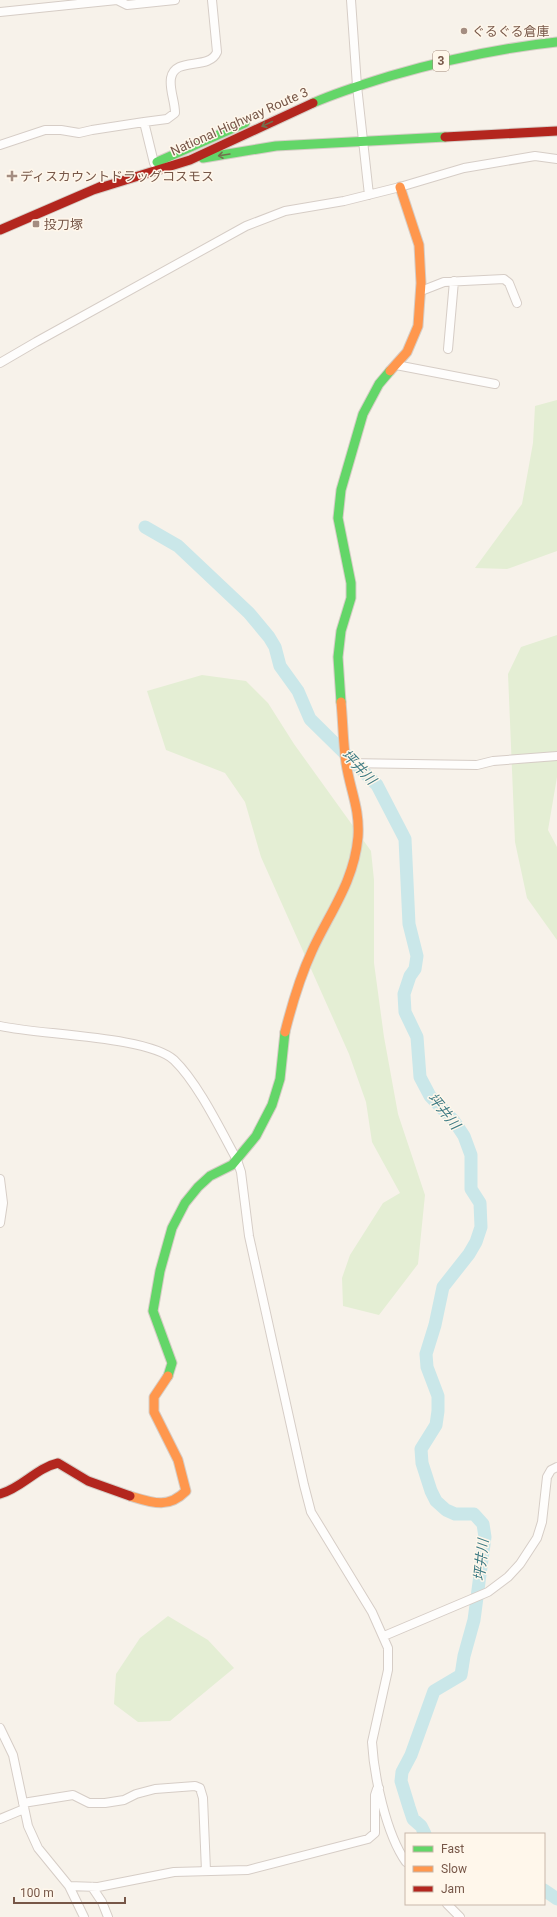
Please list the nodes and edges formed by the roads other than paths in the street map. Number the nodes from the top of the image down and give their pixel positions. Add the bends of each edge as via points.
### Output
1 (117, 0) edge
2 (174, 0) edge
3 (212, 0) edge
4 (351, 0) edge
5 (0, 12) edge
6 (557, 42) edge
7 (357, 86) junction
8 (328, 96) junction
9 (144, 122) junction
10 (557, 131) edge
11 (364, 141) junction
12 (227, 143) junction
13 (200, 144) junction
14 (0, 145) edge
15 (276, 146) junction
16 (557, 159) edge
17 (190, 160) junction
18 (154, 163) junction
19 (400, 187) junction
20 (93, 190) junction
21 (369, 195) junction
22 (0, 230) edge
23 (454, 281) junction
24 (421, 291) junction
25 (517, 303) dead end
26 (448, 349) dead end
27 (0, 363) edge
28 (396, 365) junction
29 (495, 384) dead end
30 (557, 756) edge
31 (346, 763) junction
32 (0, 1026) edge
33 (237, 1160) junction
34 (0, 1179) edge
35 (0, 1223) edge
36 (557, 1467) edge
37 (0, 1494) edge
38 (384, 1636) junction
39 (0, 1728) edge
40 (379, 1788) junction
41 (24, 1806) junction
42 (0, 1819) edge
43 (405, 1861) edge
44 (206, 1871) junction
45 (69, 1886) junction
46 (92, 1887) junction
47 (448, 1905) edge
48 (84, 1917) edge
49 (108, 1917) edge
50 (460, 1917) edge

1 - 2 street via 127,5
1 - 5 street
3 - 9 street via 217,52 215,56 206,62 178,67 172,72 170,80 175,113 167,119
4 - 7 street
6 - 7 main road, National Highway Route 3 / 3 via 526,45 441,61
7 - 8 main road, National Highway Route 3 / 3
7 - 11 street
8 -> 12 main road, National Highway Route 3 / 3
8 - 13 main road, National Highway Route 3 / 3 via 309,99 258,118
9 - 14 street via 79,133 57,129 45,130
9 - 18 street
10 - 11 main road
11 - 15 main road
11 - 21 street
12 - 13 main road
12 - 15 main road
12 - 17 main road, National Highway Route 3 / 3
13 - 18 main road, National Highway Route 3 / 3
15 -> 17 main road
16 - 19 street via 535,156 464,168
17 - 20 main road, National Highway Route 3 / 3
18 - 20 main road, National Highway Route 3 / 3
19 - 21 street
19 - 24 main road via 419,245
20 - 22 main road, National Highway Route 3 / 3
21 - 27 street via 286,211 246,226
23 - 24 street
23 - 25 street via 504,279 509,283
23 - 26 street
24 - 28 main road via 418,326 407,352
28 - 29 street
28 - 31 main road via 379,384 363,414 340,490 338,518 352,598 341,631 338,657
30 - 31 street via 493,761 477,765
31 - 33 main road via 358,809 358,837 348,880 312,951 294,996 285,1032 280,1080 272,1105 251,1144
32 - 33 street via 125,1043 164,1053 183,1071
33 - 37 main road via 202,1182 180,1211 172,1228 154,1304 155,1318 172,1368 154,1396 152,1405 182,1466 186,1491 168,1503 156,1502 107,1489 81,1478 58,1463 49,1466 14,1491
33 - 38 street via 249,1236 311,1512 367,1602
34 - 35 street via 3,1203
36 - 38 street via 551,1470 547,1477 538,1538 508,1577 488,1592
38 - 40 street via 388,1648 388,1670 372,1742
39 - 41 street via 13,1755
40 - 43 street via 391,1834
40 - 44 street via 375,1795 375,1833 368,1839 257,1868
41 - 42 street
41 - 44 street via 70,1795 89,1803 105,1803 124,1800 155,1789 181,1786 200,1788 203,1798
41 - 45 street via 28,1826 38,1848
44 - 46 street via 165,1873
45 - 46 street
45 - 48 street
46 - 49 street
47 - 50 street

